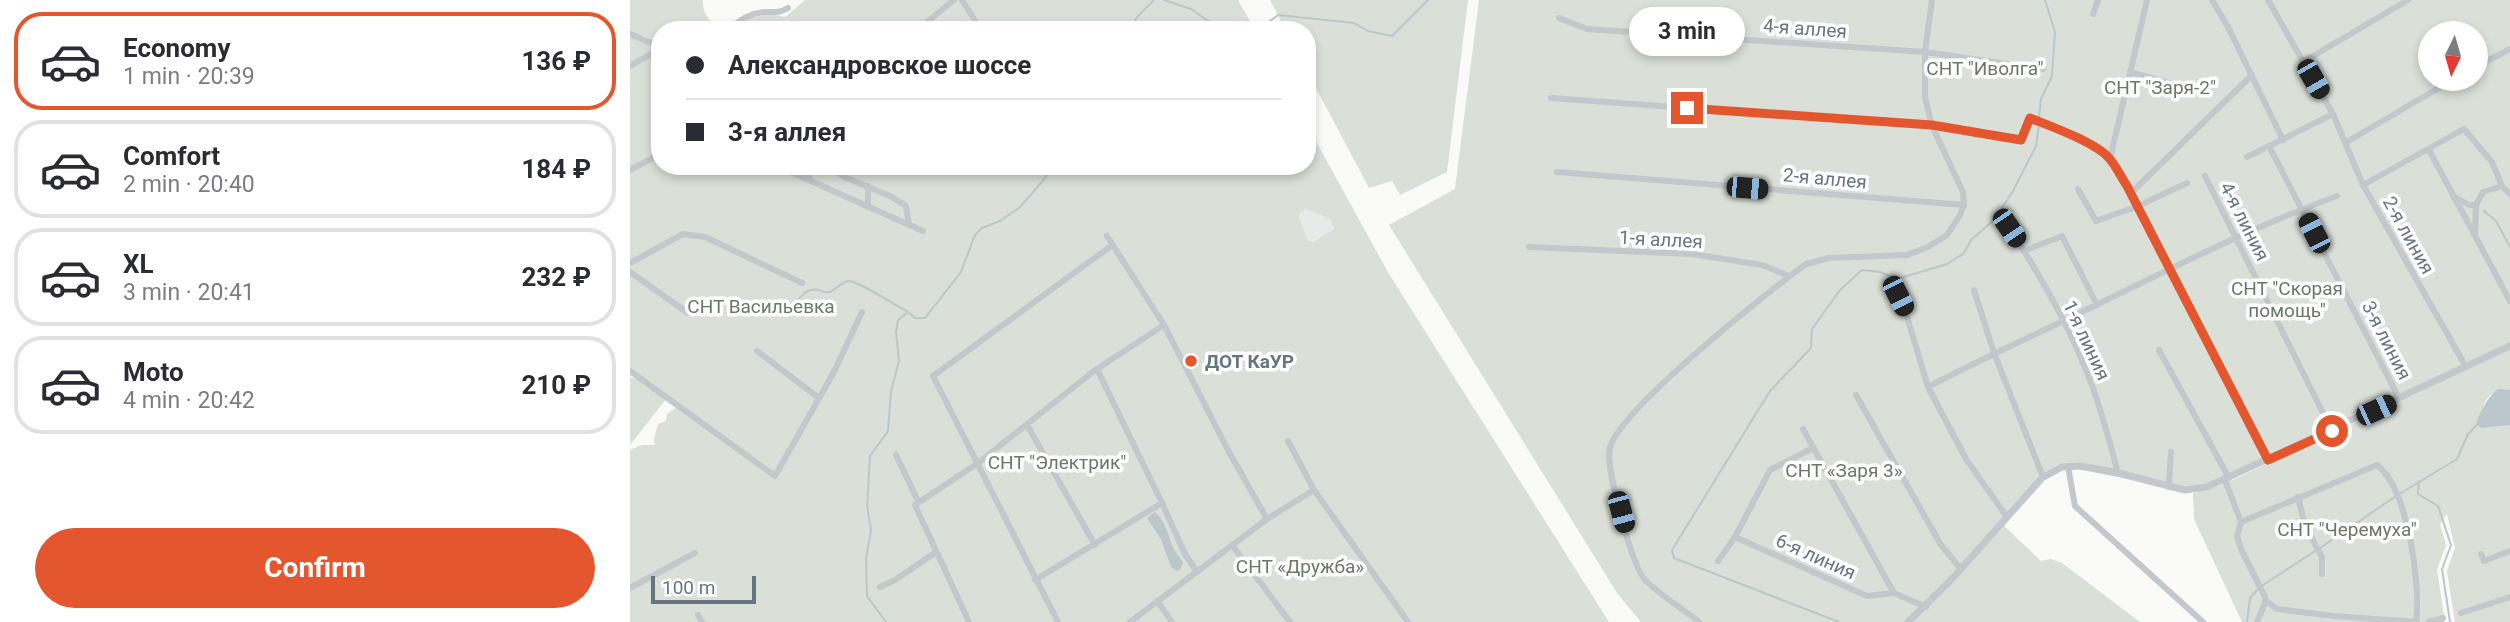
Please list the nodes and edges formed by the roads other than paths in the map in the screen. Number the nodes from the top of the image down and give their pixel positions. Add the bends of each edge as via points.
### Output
1 (954, 0) edge
2 (962, 0) edge
3 (1932, 0) edge
4 (2098, 0) edge
5 (2147, 0) edge
6 (2212, 0) edge
7 (2268, 0) edge
8 (2408, 0) edge
9 (788, 8) dead end
10 (2092, 14) dead end
11 (1559, 18) dead end
12 (740, 21) edge
13 (927, 21) edge
14 (975, 21) edge
15 (630, 34) edge
16 (651, 44) edge
17 (2510, 49) edge
18 (1925, 52) junction
19 (651, 53) edge
20 (2488, 61) edge
21 (2303, 62) junction
22 (630, 66) edge
23 (2042, 69) dead end
24 (2130, 72) junction
25 (2252, 75) junction
26 (2183, 87) dead end
27 (2434, 91) edge
28 (1551, 98) dead end
29 (2333, 114) junction
30 (1932, 125) junction
31 (2283, 140) junction
32 (2345, 143) junction
33 (2269, 146) junction
34 (2429, 150) junction
35 (2247, 156) dead end
36 (651, 159) edge
37 (2110, 159) junction
38 (630, 170) edge
39 (1557, 172) dead end
40 (798, 175) edge
41 (809, 175) edge
42 (841, 175) edge
43 (2205, 176) dead end
44 (809, 180) junction
45 (2187, 183) dead end
46 (2363, 185) junction
47 (868, 186) junction
48 (2502, 186) junction
49 (2078, 189) dead end
50 (2131, 193) junction
51 (2510, 194) edge
52 (2453, 195) junction
53 (2337, 196) dead end
54 (1964, 205) junction
55 (2476, 205) junction
56 (2138, 206) junction
57 (868, 207) junction
58 (2301, 209) junction
59 (909, 225) junction
60 (2009, 228) dead end
61 (923, 231) dead end
62 (1107, 236) dead end
63 (2475, 238) junction
64 (2236, 239) junction
65 (1111, 246) junction
66 (1529, 247) dead end
67 (2024, 251) junction
68 (630, 263) edge
69 (2170, 269) junction
70 (630, 272) edge
71 (1789, 276) junction
72 (802, 283) dead end
73 (1891, 283) dead end
74 (1974, 290) dead end
75 (2510, 301) edge
76 (2097, 305) junction
77 (862, 312) dead end
78 (688, 313) dead end
79 (2063, 321) junction
80 (1164, 325) junction
81 (2510, 346) edge
82 (2158, 350) dead end
83 (757, 351) dead end
84 (1994, 353) junction
85 (2466, 367) junction
86 (1097, 369) junction
87 (630, 371) edge
88 (1928, 387) junction
89 (1856, 395) dead end
90 (819, 398) junction
91 (2399, 398) junction
92 (1027, 425) junction
93 (1803, 429) dead end
94 (2332, 431) junction
95 (1288, 442) dead end
96 (1813, 447) junction
97 (2171, 452) dead end
98 (896, 455) dead end
99 (2268, 460) junction
100 (978, 463) junction
101 (2068, 466) junction
102 (2118, 473) junction
103 (2043, 477) junction
104 (2227, 479) junction
105 (2169, 487) junction
106 (1314, 490) junction
107 (2298, 497) junction
108 (918, 501) junction
109 (1162, 503) junction
110 (2007, 517) junction
111 (1267, 519) junction
112 (2241, 522) junction
113 (1735, 537) junction
114 (1095, 545) junction
115 (1232, 545) junction
116 (936, 552) junction
117 (695, 553) dead end
118 (2509, 553) edge
119 (2481, 554) dead end
120 (1718, 561) dead end
121 (1961, 569) junction
122 (1197, 572) junction
123 (2322, 573) dead end
124 (1035, 580) junction
125 (880, 587) dead end
126 (630, 588) edge
127 (1894, 593) junction
128 (2510, 597) edge
129 (2265, 600) junction
130 (1158, 602) junction
131 (1926, 607) junction
132 (2461, 612) dead end
133 (2443, 618) dead end
134 (969, 622) edge
135 (1058, 622) edge
136 (1130, 622) edge
137 (1172, 622) edge
138 (1290, 622) edge
139 (1408, 622) edge
140 (1699, 622) edge
141 (1908, 622) edge
142 (2203, 622) edge
143 (2258, 622) edge
144 (2417, 622) edge
145 (2429, 622) edge

1 - 13 street
2 - 14 street
3 - 18 street
4 - 10 street
5 - 24 street
6 - 25 street
7 - 21 street, 2-я линия
8 - 21 street
9 - 12 street via 781,13 756,13
11 - 18 street, 4-я аллея via 1587,29
15 - 16 street
17 - 20 street
18 - 23 street
18 - 30 street via 1924,97
19 - 22 street
21 - 29 street, 2-я линия
24 - 26 street
24 - 37 street
25 - 31 street
25 - 50 street
27 - 32 street
28 - 30 street
29 - 31 street
29 - 32 street, 2-я линия
30 - 37 street via 2021,140 2030,118
30 - 54 street via 1958,177
31 - 33 street
32 - 46 street, 2-я линия
33 - 35 street
33 - 58 street, 3-я линия
34 - 46 street
34 - 48 street via 2464,130 2491,162
34 - 52 street
36 - 38 street
37 - 50 street
39 - 54 street, 2-я аллея
40 - 44 street
41 - 44 street
42 - 47 street
43 - 64 street, 4-я линия
44 - 57 street
45 - 56 street
46 - 85 street, 2-я линия
47 - 57 street
47 - 59 street via 906,206
48 - 51 street
48 - 55 street via 2483,192
49 - 56 street via 2096,221
50 - 56 street
52 - 55 street
52 - 63 street
53 - 58 street
54 - 71 street via 1947,235 1928,247 1908,255 1829,258 1806,264
55 - 63 street
56 - 69 street
57 - 59 street
58 - 64 street
58 - 91 street, 3-я линия
59 - 61 street
60 - 67 street, 1-я линия
62 - 65 street
63 - 75 street
64 - 69 street
64 - 94 street, 4-я линия
65 - 80 street
65 - 100 street via 933,376
66 - 71 street, 1-я аллея via 1692,254 1762,265
67 - 76 street via 2062,236
67 - 79 street, 1-я линия
68 - 72 street via 683,234 705,237
69 - 76 street
69 - 99 street
70 - 78 street
71 - 140 street via 1684,363 1609,447 1634,563 1643,579
73 - 88 street via 1905,310
74 - 84 street
76 - 79 street
77 - 90 street
79 - 84 street
79 - 102 street, 1-я линия via 2091,384
80 - 86 street
80 - 111 street
81 - 85 street
82 - 104 street
83 - 90 street
84 - 88 street
84 - 103 street
85 - 91 street
86 - 92 street
86 - 109 street
87 - 90 street via 775,476
88 - 110 street via 1966,459
89 - 121 street via 1941,545
91 - 94 street
92 - 100 street
92 - 114 street
93 - 96 street
94 - 99 street
95 - 106 street
96 - 113 street via 1770,470
96 - 127 street
97 - 105 street
98 - 108 street
99 - 104 street
100 - 108 street
100 - 124 street
101 - 102 street
101 - 103 street
101 - 142 street via 2075,506
102 - 105 street
103 - 110 street
104 - 105 street via 2207,487
104 - 112 street
106 - 111 street
106 - 139 street
107 - 112 street
107 - 123 street via 2305,526 2322,557
107 - 144 street via 2370,467 2377,465 2385,471 2407,524
108 - 116 street via 915,505
109 - 114 street
109 - 122 street
110 - 121 street
111 - 115 street
112 - 129 street via 2237,536
113 - 120 street
113 - 127 street, 6-я линия via 1867,596
114 - 124 street
115 - 122 street
115 - 138 street
116 - 125 street
116 - 134 street
117 - 126 street
118 - 119 street via 2484,561
121 - 131 street
122 - 130 street
124 - 135 street
127 - 131 street, 6-я линия
128 - 132 street
129 - 143 street
129 - 144 street via 2277,609
130 - 136 street
130 - 137 street
131 - 141 street
133 - 145 street

